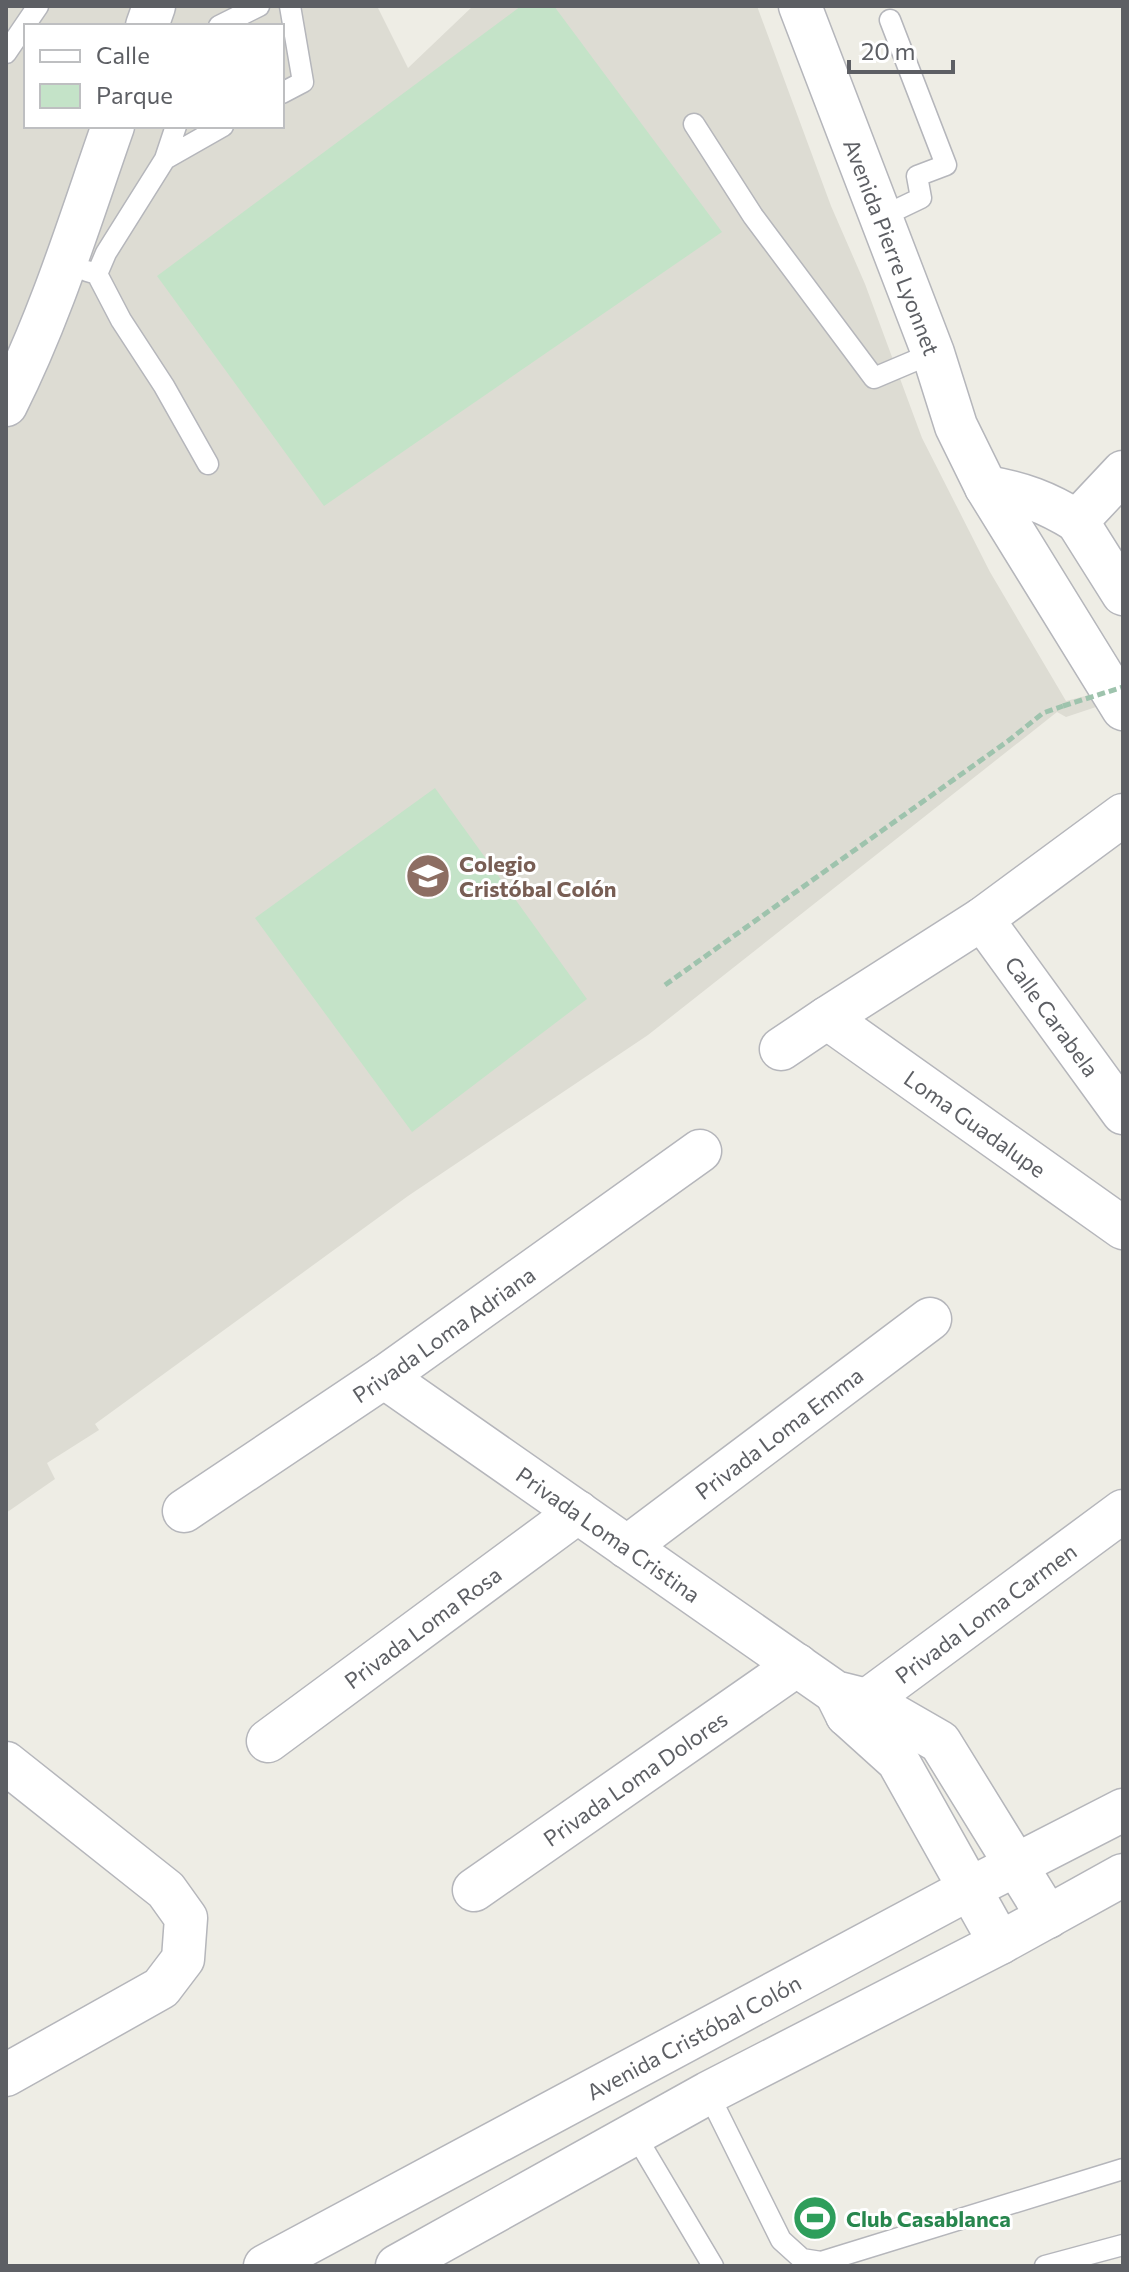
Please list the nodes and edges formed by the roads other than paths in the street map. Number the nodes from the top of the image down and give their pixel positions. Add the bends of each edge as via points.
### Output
1 (38, 6) edge
2 (259, 6) edge
3 (290, 6) edge
4 (800, 6) edge
5 (890, 20) dead end
6 (27, 24) edge
7 (223, 24) edge
8 (24, 29) edge
9 (6, 53) edge
10 (284, 92) edge
11 (694, 124) dead end
12 (113, 128) edge
13 (175, 128) edge
14 (219, 128) edge
15 (165, 159) junction
16 (879, 214) junction
17 (81, 269) junction
18 (933, 353) junction
19 (6, 405) edge
20 (208, 464) dead end
21 (1123, 472) edge
22 (986, 487) junction
23 (1077, 521) junction
24 (1120, 584) edge
25 (1123, 709) edge
26 (1123, 815) edge
27 (982, 919) junction
28 (827, 1018) junction
29 (781, 1049) dead end
30 (1123, 1113) edge
31 (700, 1151) dead end
32 (1123, 1228) edge
33 (930, 1319) dead end
34 (384, 1377) junction
35 (184, 1511) dead end
36 (1123, 1511) edge
37 (578, 1512) junction
38 (627, 1547) junction
39 (797, 1665) junction
40 (850, 1702) junction
41 (268, 1741) dead end
42 (6, 1763) edge
43 (1123, 1810) edge
44 (1017, 1865) junction
45 (1123, 1875) edge
46 (969, 1889) junction
47 (474, 1890) dead end
48 (1048, 1917) junction
49 (1000, 1943) junction
50 (6, 2075) edge
51 (708, 2093) junction
52 (634, 2133) junction
53 (1123, 2169) edge
54 (1123, 2245) edge
55 (265, 2266) edge
56 (397, 2266) edge
57 (713, 2266) edge
58 (1045, 2266) edge

1 - 6 lane
2 - 7 lane
3 - 10 lane via 303,82
4 - 16 street, Avenida Pierre Lyonnet
5 - 16 lane via 946,165 917,176 921,198
8 - 9 lane
11 - 18 lane via 753,216 874,378
12 - 17 street
13 - 15 lane
14 - 15 lane
15 - 17 lane via 106,253
16 - 18 street, Avenida Pierre Lyonnet
17 - 19 street
17 - 20 lane via 164,386
18 - 22 street, Avenida Pierre Lyonnet via 956,426
21 - 23 street
22 - 23 street via 1048,504
22 - 25 street
23 - 24 street
26 - 27 street
27 - 28 street
27 - 30 street, Calle Carabela
28 - 29 street
28 - 32 street, Loma Guadalupe
31 - 34 street, Privada Loma Adriana
33 - 38 street, Privada Loma Emma
34 - 35 street, Privada Loma Adriana
34 - 37 street, Privada Loma Cristina
36 - 40 street, Privada Loma Carmen
37 - 38 street, Privada Loma Cristina
37 - 41 street, Privada Loma Rosa
38 - 39 street, Privada Loma Cristina
39 - 40 street, Privada Loma Cristina
39 - 47 street, Privada Loma Dolores
40 - 44 street, Privada Loma Cristina via 940,1742
40 - 46 street, Privada Loma Cristina via 898,1761
42 - 50 street via 166,1890 186,1918 183,1959 161,1988
43 - 44 street, Avenida Cristóbal Colón
44 - 46 street, Avenida Cristóbal Colón
44 - 48 street, Privada Loma Cristina
45 - 48 street
46 - 49 street, Privada Loma Cristina
46 - 55 street, Avenida Cristóbal Colón
48 - 49 street
49 - 51 street
51 - 52 street
51 - 53 lane via 781,2240 802,2259 821,2262
52 - 56 street
52 - 57 lane
54 - 58 lane

